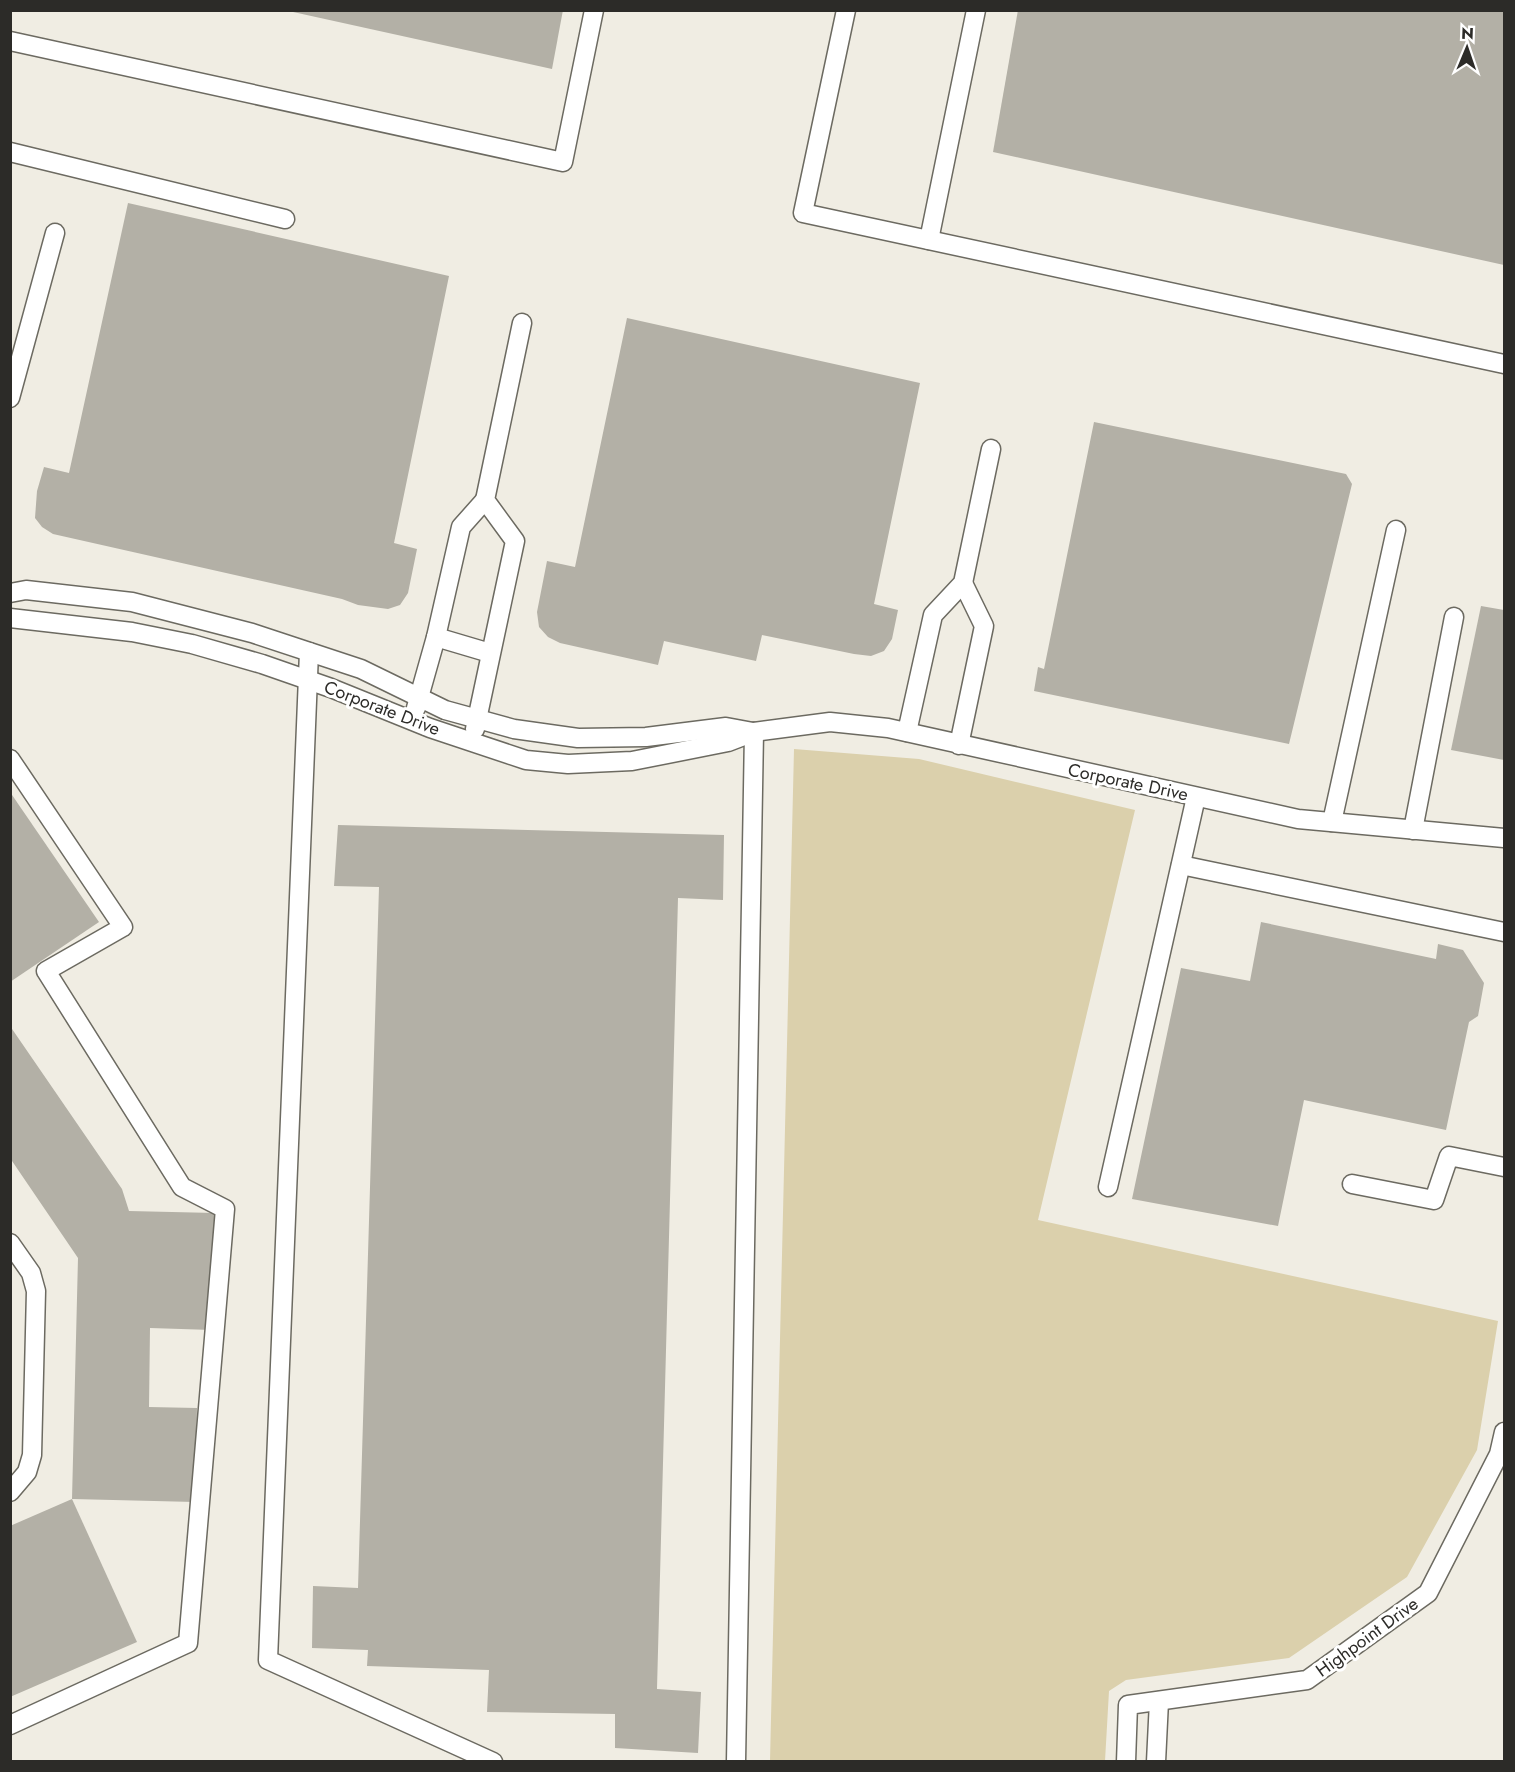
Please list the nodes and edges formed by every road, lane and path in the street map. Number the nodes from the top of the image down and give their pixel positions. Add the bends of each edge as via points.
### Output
1 (594, 10) edge
2 (846, 10) edge
3 (976, 10) edge
4 (10, 41) edge
5 (10, 152) edge
6 (285, 219) dead end
7 (56, 232) dead end
8 (928, 240) junction
9 (522, 323) dead end
10 (17, 349) edge
11 (1504, 364) edge
12 (10, 398) edge
13 (991, 449) dead end
14 (485, 500) junction
15 (1396, 530) dead end
16 (963, 583) junction
17 (10, 593) edge
18 (1454, 617) dead end
19 (10, 618) edge
20 (436, 637) junction
21 (309, 652) junction
22 (490, 653) junction
23 (309, 680) junction
24 (420, 698) junction
25 (477, 719) junction
26 (412, 721) junction
27 (754, 732) junction
28 (907, 732) junction
29 (473, 743) junction
30 (959, 744) junction
31 (10, 759) edge
32 (1196, 797) junction
33 (1332, 822) junction
34 (1413, 830) junction
35 (1504, 838) edge
36 (1181, 865) junction
37 (1504, 932) edge
38 (1504, 1167) edge
39 (1353, 1184) dead end
40 (1108, 1187) dead end
41 (10, 1243) edge
42 (1504, 1432) edge
43 (10, 1492) edge
44 (1159, 1701) junction
45 (10, 1725) edge
46 (493, 1761) edge
47 (736, 1761) edge
48 (1126, 1761) edge
49 (1156, 1761) edge

1 - 4 street via 563,162
2 - 8 street via 803,213
3 - 8 street
5 - 6 street
7 - 10 street
8 - 11 street
9 - 14 street
10 - 12 street
13 - 16 street
14 - 20 street via 460,527
14 - 22 street via 515,541
15 - 33 street
16 - 28 street via 933,615
16 - 30 street via 984,626
17 - 21 street, Corporate Drive via 26,590 132,602
18 - 34 street
19 - 23 street, Corporate Drive via 142,634 202,647
20 - 22 street
20 - 24 street
21 - 23 street
21 - 24 street, Corporate Drive via 361,669
22 - 25 street
23 - 26 street, Corporate Drive
23 - 46 street via 268,1660
24 - 25 street, Corporate Drive
24 - 26 street
25 - 27 street, Corporate Drive via 578,738 645,737 726,727
25 - 29 street
26 - 29 street, Corporate Drive
27 - 28 street, Corporate Drive via 830,722
27 - 29 street, Corporate Drive via 728,742 632,761 568,764 526,760
27 - 47 street
28 - 30 street, Corporate Drive
30 - 32 street, Corporate Drive
31 - 45 street via 123,927 46,971 182,1186 225,1209 188,1643
32 - 33 street, Corporate Drive via 1298,819
32 - 36 street
33 - 34 street, Corporate Drive
34 - 35 street, Corporate Drive
36 - 37 street
36 - 40 street
38 - 39 street via 1449,1156 1434,1200
41 - 43 street via 31,1273 36,1291 32,1455 27,1472
42 - 44 street, Highpoint Drive via 1499,1454 1428,1593 1307,1680
44 - 48 street, Highpoint Drive via 1128,1705
44 - 49 street

